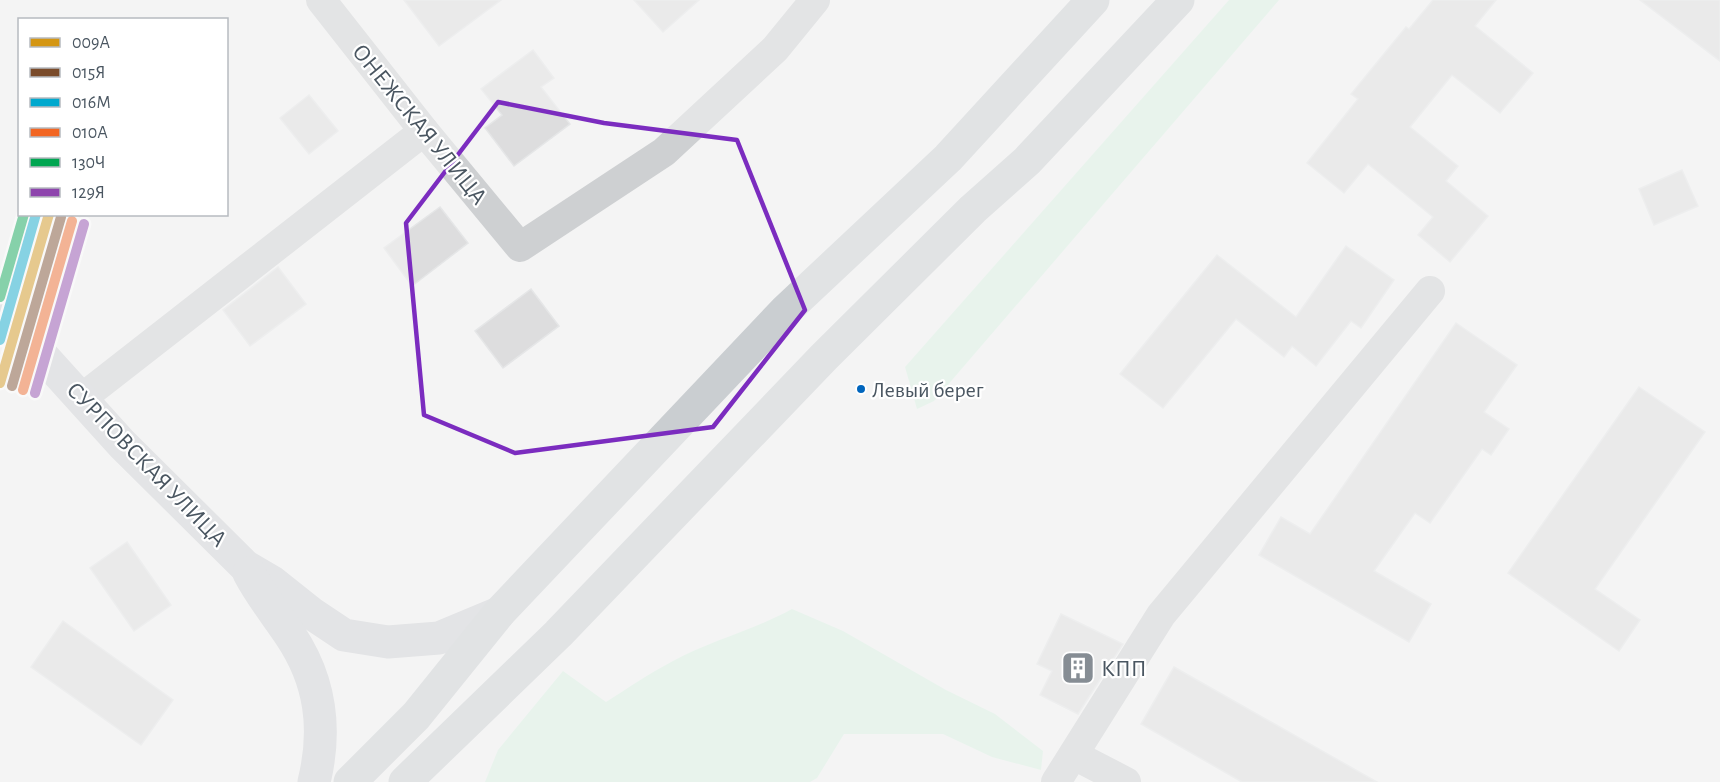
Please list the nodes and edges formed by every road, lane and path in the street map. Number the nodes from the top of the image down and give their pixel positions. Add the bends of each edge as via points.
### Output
1 (321, 0) edge
2 (815, 0) edge
3 (1093, 0) edge
4 (1178, 0) edge
5 (424, 131) junction
6 (1430, 291) dead end
7 (0, 309) edge
8 (82, 398) junction
9 (245, 566) junction
10 (499, 614) junction
11 (1074, 755) junction
12 (314, 782) edge
13 (350, 782) edge
14 (405, 782) edge
15 (1056, 782) edge
16 (1126, 782) edge

1 - 5 street, ОНЕЖСКАЯ УЛИЦА
2 - 5 street, ОНЕЖСКАЯ УЛИЦА via 775,49 664,152 520,248
3 - 10 main road via 948,158 786,311
4 - 14 main road via 1027,161 824,357 558,634
5 - 8 street
6 - 11 street via 1161,615
7 - 8 main road, СУРПОВСКАЯ УЛИЦА
8 - 9 main road, СУРПОВСКАЯ УЛИЦА via 122,444
9 - 10 main road via 344,634 388,642 439,638
9 - 12 main road via 264,601 291,636 314,683 322,722
10 - 13 main road via 416,716
11 - 15 street
11 - 16 street

